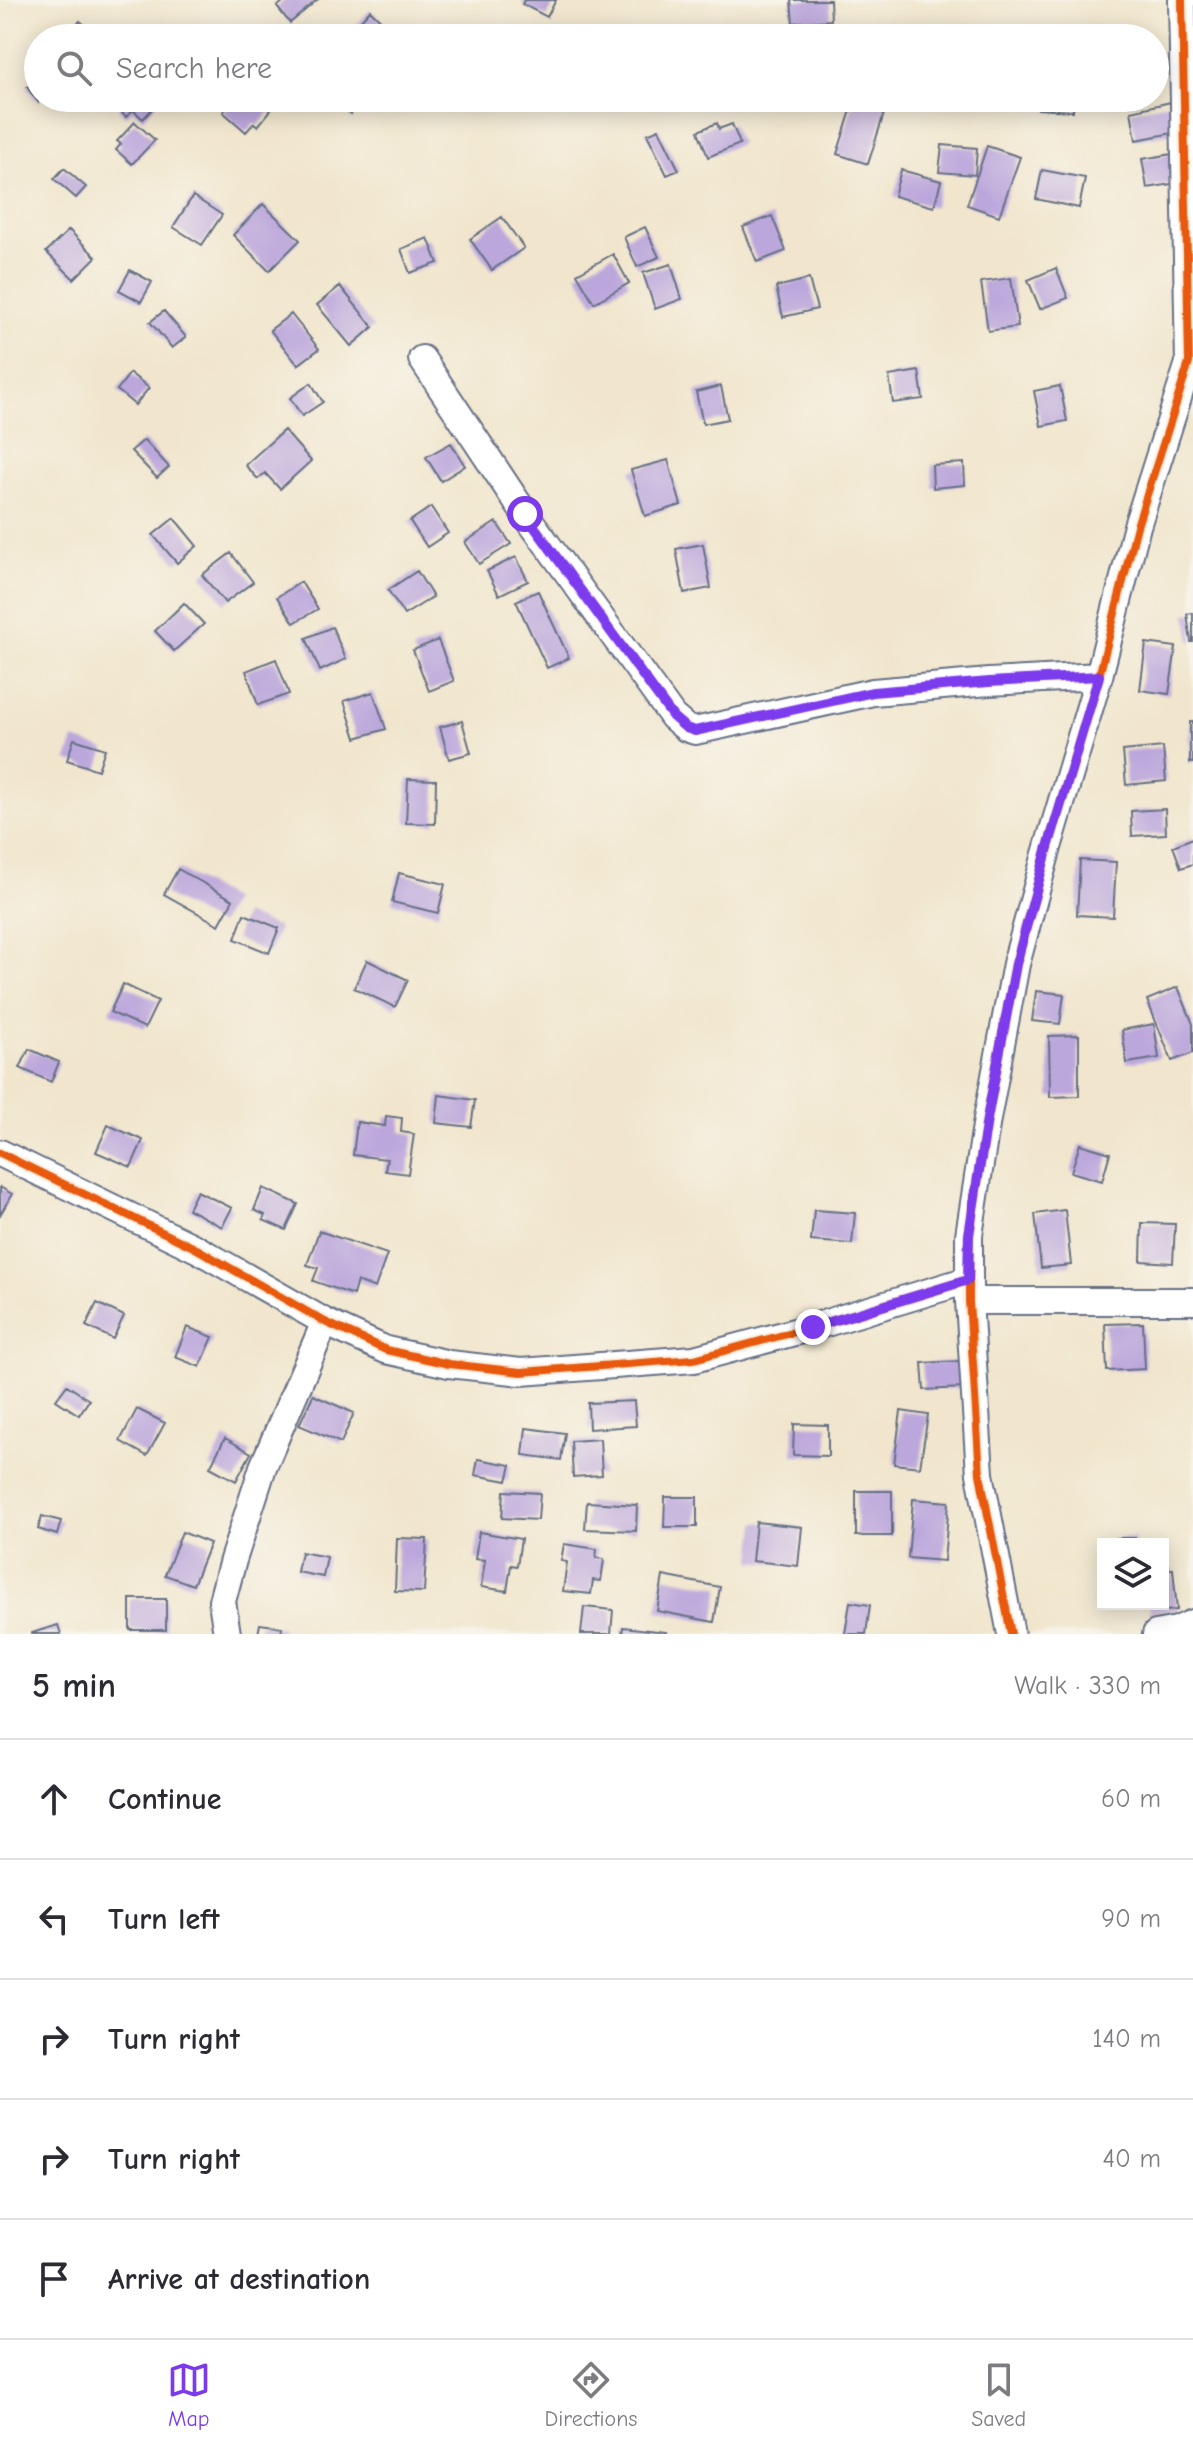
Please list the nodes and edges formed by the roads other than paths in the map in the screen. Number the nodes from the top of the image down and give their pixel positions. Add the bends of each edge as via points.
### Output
1 (1182, 0) edge
2 (422, 359) dead end
3 (1191, 372) edge
4 (1099, 676) junction
5 (0, 1153) edge
6 (968, 1290) junction
7 (1193, 1301) edge
8 (325, 1322) junction
9 (1193, 1623) edge
10 (227, 1634) edge
11 (1011, 1634) edge
12 (1156, 1634) edge

1 - 3 street
2 - 4 street via 525,514 686,728 695,731 873,692
3 - 4 street via 1137,526
4 - 6 street via 1016,964 969,1235
5 - 8 street via 197,1249
6 - 7 street
6 - 8 street via 694,1359 521,1372 386,1350
6 - 11 street via 980,1474
8 - 10 street via 263,1467 233,1560 222,1601
9 - 12 street

